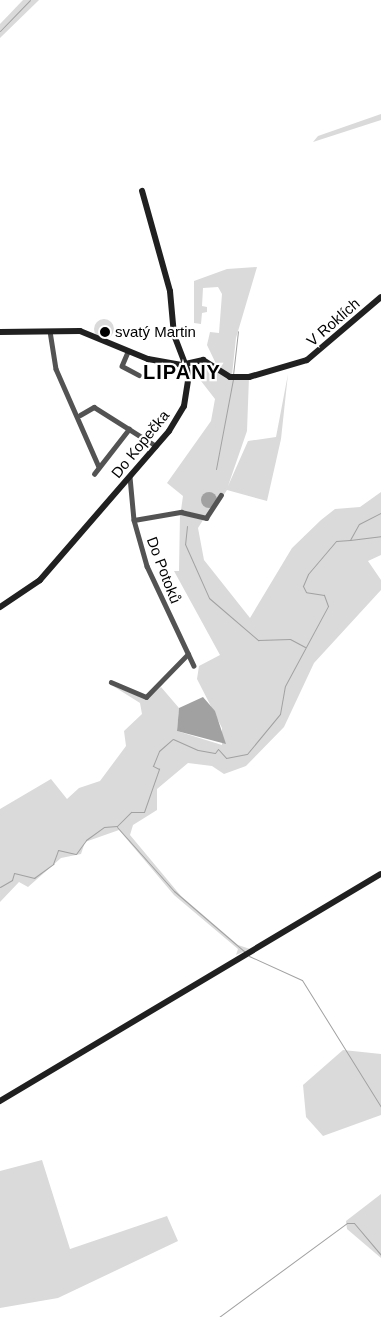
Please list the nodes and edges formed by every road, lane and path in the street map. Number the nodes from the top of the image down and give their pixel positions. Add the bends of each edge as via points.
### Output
1 (142, 191) dead end
2 (381, 297) edge
3 (50, 331) junction
4 (0, 332) edge
5 (128, 352) junction
6 (187, 364) junction
7 (139, 375) dead end
8 (80, 415) junction
9 (129, 429) junction
10 (156, 446) junction
11 (99, 467) junction
12 (94, 474) dead end
13 (130, 477) junction
14 (221, 495) dead end
15 (134, 520) junction
16 (0, 607) edge
17 (188, 654) junction
18 (194, 666) dead end
19 (111, 682) dead end
20 (381, 874) edge
21 (0, 1101) edge

1 - 6 street, Do Kopečka via 170,290 174,335
2 - 6 street, V Roklích via 307,360 272,373 233,377 209,362
3 - 4 street, V Roklích
3 - 5 street, V Roklích via 80,331
3 - 8 street via 56,369
5 - 6 street, V Roklích
5 - 7 street via 122,366
6 - 10 street, Do Kopečka via 189,384 184,406
8 - 9 street via 94,407
8 - 11 street
9 - 10 street
9 - 11 street
10 - 13 street, Do Kopečka
11 - 12 street
13 - 15 street, Do Potoků
13 - 16 street, Do Kopečka via 40,580
14 - 15 street via 206,518 181,512
15 - 17 street, Do Potoků via 146,566
17 - 18 street, Do Potoků
17 - 19 street via 146,697
20 - 21 street

